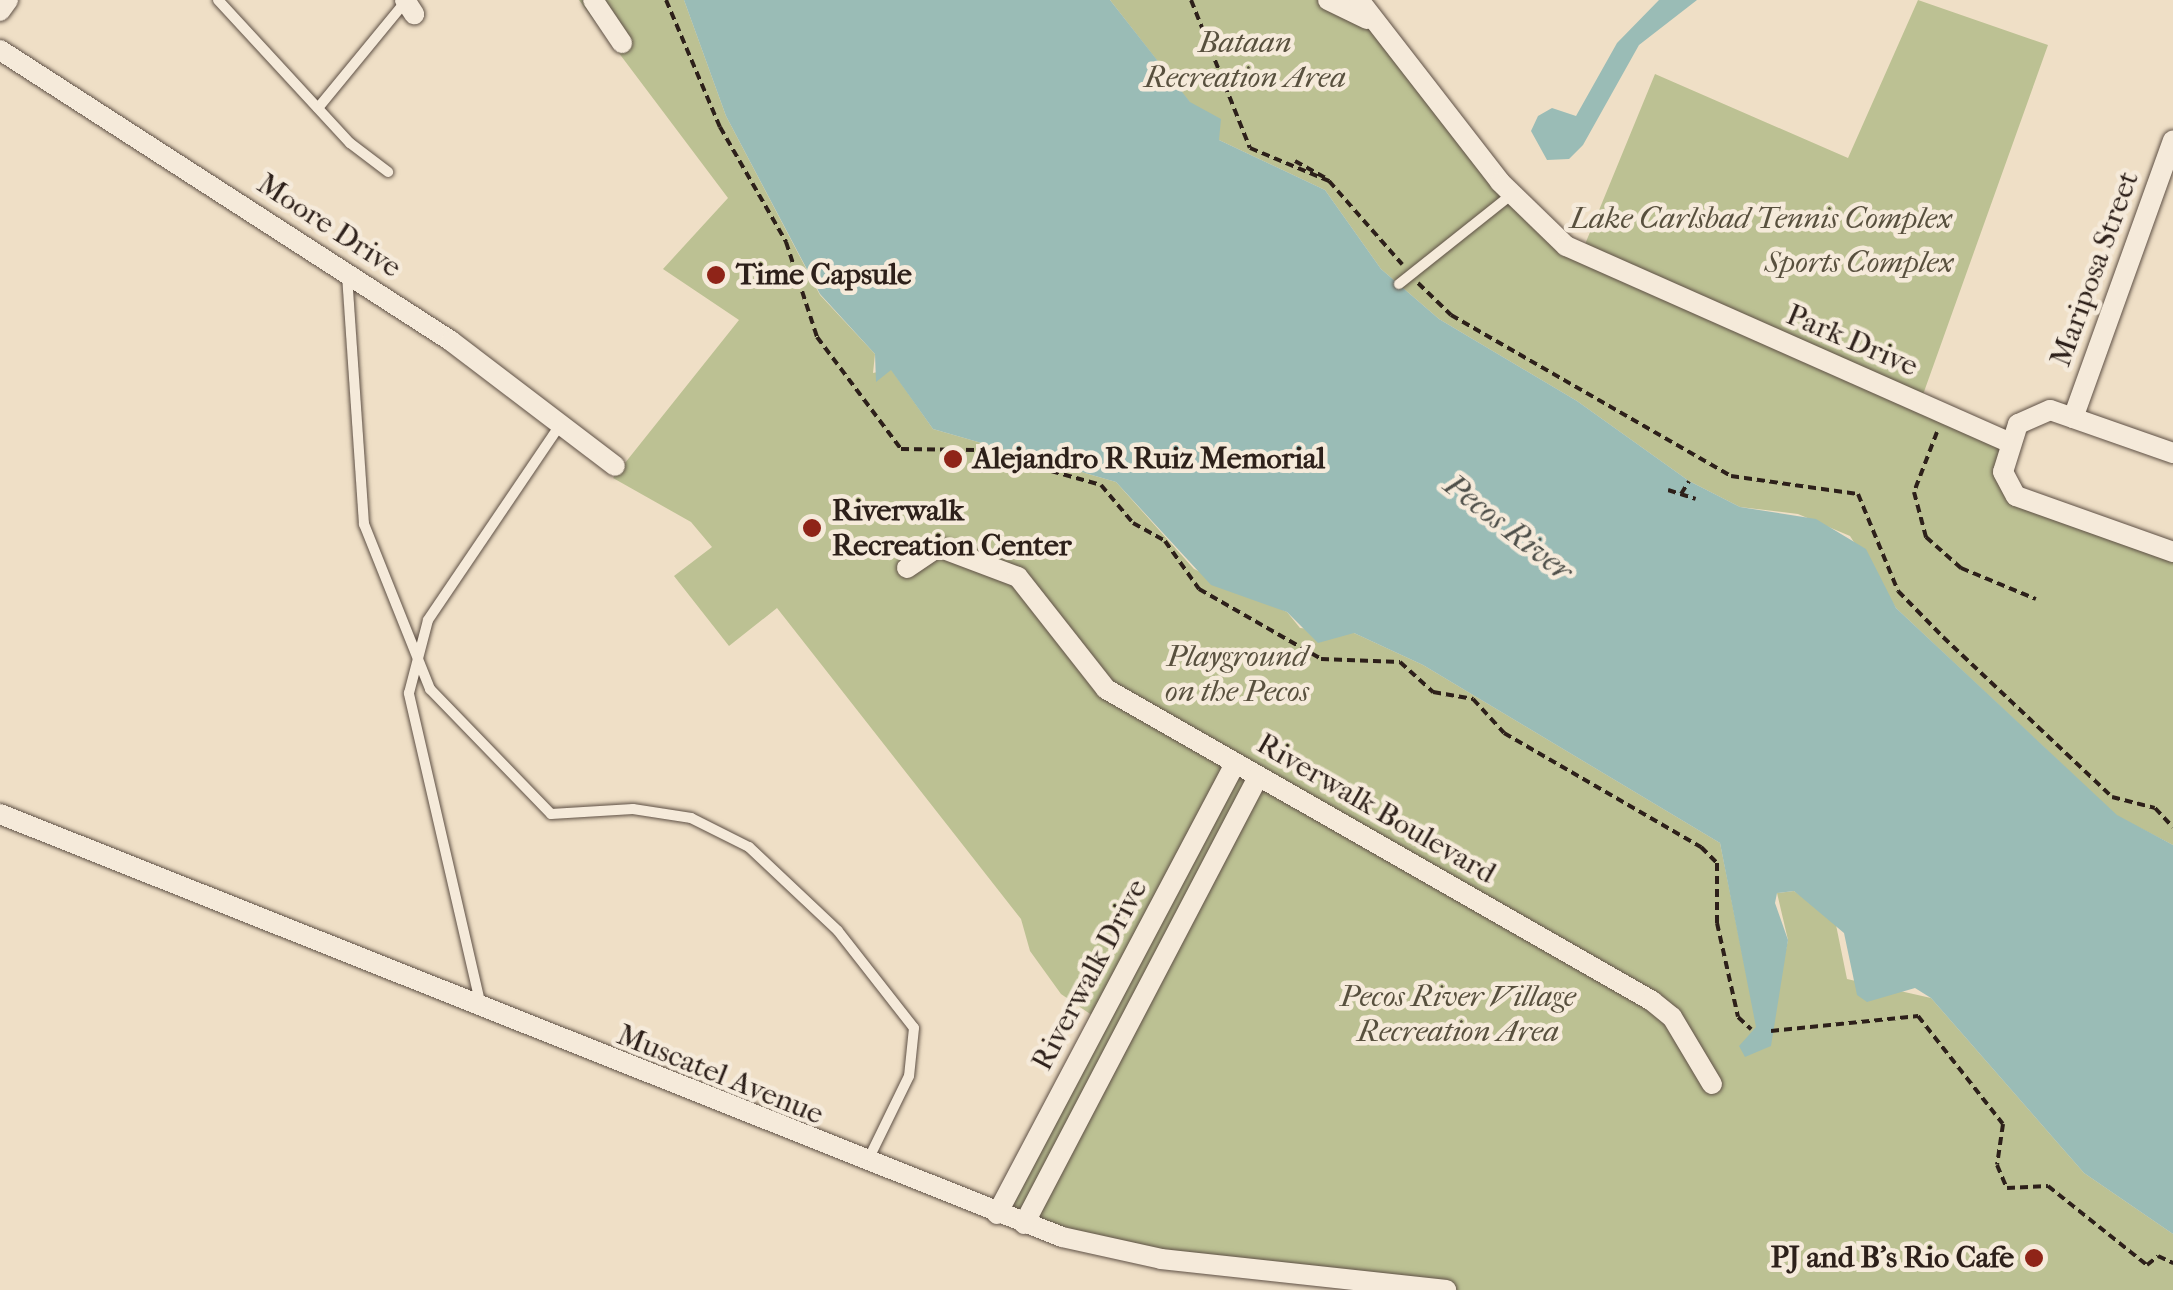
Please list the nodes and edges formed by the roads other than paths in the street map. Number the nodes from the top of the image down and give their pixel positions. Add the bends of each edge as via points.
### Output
1 (8, 0) edge
2 (218, 0) edge
3 (593, 0) edge
4 (1328, 0) edge
5 (408, 5) edge
6 (0, 10) edge
7 (1363, 10) edge
8 (622, 43) dead end
9 (0, 50) edge
10 (318, 108) junction
11 (2173, 140) edge
12 (388, 172) dead end
13 (1511, 195) junction
14 (347, 273) junction
15 (1399, 284) dead end
16 (2073, 418) junction
17 (561, 424) junction
18 (2008, 442) junction
19 (2173, 453) edge
20 (614, 466) dead end
21 (2173, 552) edge
22 (907, 568) dead end
23 (417, 658) junction
24 (1235, 764) junction
25 (1258, 777) junction
26 (0, 814) edge
27 (1105, 1010) junction
28 (482, 1011) junction
29 (1128, 1024) junction
30 (1712, 1084) dead end
31 (865, 1166) junction
32 (997, 1214) junction
33 (1024, 1224) junction
34 (1446, 1290) edge

1 - 6 street
2 - 10 lane
3 - 8 street
4 - 7 street, Park Drive
5 - 10 lane
7 - 13 street, Park Drive
9 - 14 street, Moore Drive
10 - 12 lane
11 - 16 street, Mariposa Street
13 - 15 lane
13 - 18 street, Park Drive via 1580,255
14 - 17 street, Moore Drive
14 - 23 lane via 364,524
16 - 18 street via 2034,414
16 - 19 street
17 - 20 street, Moore Drive
17 - 23 lane via 428,620
18 - 21 street via 2003,472 2016,496
22 - 24 street, Riverwalk Boulevard via 938,548 1018,577 1106,690
23 - 28 lane via 410,709
23 - 31 lane via 442,704 551,814 634,809 691,818 749,847 838,932 914,1028 909,1076
24 - 25 street, Riverwalk Boulevard
24 - 27 street, Riverwalk Drive
25 - 29 street, Riverwalk Drive
25 - 30 street, Riverwalk Boulevard via 1664,1009
26 - 28 street, Muscatel Avenue
27 - 29 street
27 - 32 street, Riverwalk Drive
28 - 31 street, Muscatel Avenue
29 - 33 street, Riverwalk Drive
31 - 32 street, Muscatel Avenue
32 - 33 street, Muscatel Avenue
33 - 34 street, Muscatel Avenue via 1161,1259

